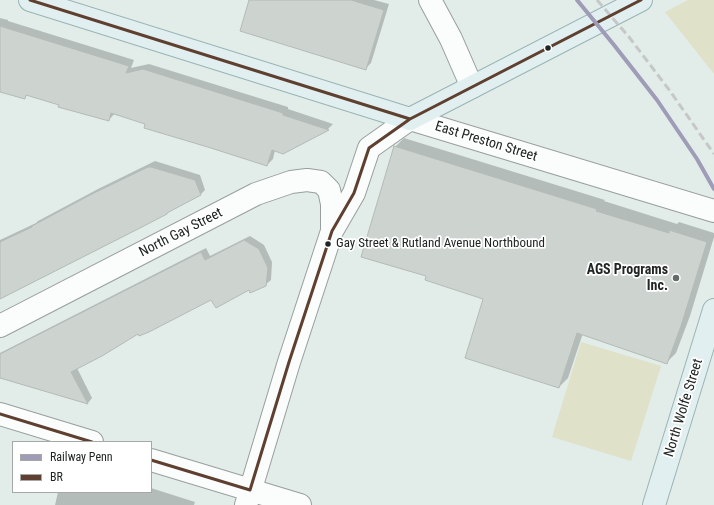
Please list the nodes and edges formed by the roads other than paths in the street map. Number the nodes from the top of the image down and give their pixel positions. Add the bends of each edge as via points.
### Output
1 (30, 0) edge
2 (430, 0) edge
3 (641, 0) edge
4 (472, 87) junction
5 (410, 119) junction
6 (714, 211) edge
7 (332, 231) junction
8 (714, 310) edge
9 (0, 326) edge
10 (0, 414) edge
11 (89, 441) edge
12 (152, 460) edge
13 (248, 497) edge
14 (300, 505) edge
15 (654, 505) edge

1 - 5 main road, East Preston Street
2 - 4 street
3 - 4 main road
4 - 5 main road
5 - 6 street, East Preston Street
5 - 7 street via 369,148 354,193
7 - 9 street, North Gay Street via 329,190 321,182 291,182 256,194
7 - 13 street
8 - 15 main road, North Wolfe Street
10 - 11 street
12 - 13 street
13 - 14 street

